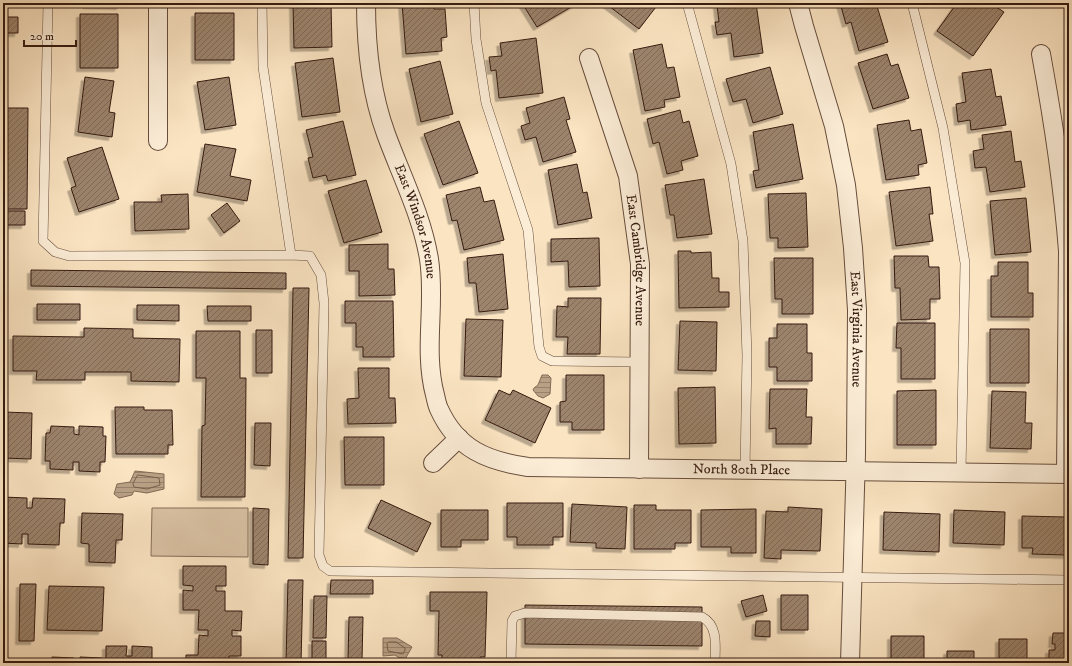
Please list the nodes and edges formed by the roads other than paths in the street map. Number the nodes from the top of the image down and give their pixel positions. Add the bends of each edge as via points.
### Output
1 (48, 3) edge
2 (158, 3) edge
3 (262, 3) edge
4 (366, 3) edge
5 (474, 3) edge
6 (687, 3) edge
7 (798, 3) edge
8 (912, 3) edge
9 (1041, 54) dead end
10 (589, 58) dead end
11 (158, 141) dead end
12 (291, 255) junction
13 (639, 362) junction
14 (458, 438) junction
15 (432, 463) dead end
16 (639, 469) junction
17 (745, 470) junction
18 (856, 470) junction
19 (962, 472) junction
20 (1068, 474) edge
21 (852, 578) junction
22 (1069, 580) edge
23 (512, 663) edge
24 (715, 663) edge
25 (850, 663) edge

1 - 12 lane via 44,241 55,252 69,256
2 - 11 street
3 - 12 lane via 262,67
4 - 14 street, East Windsor Avenue via 369,58 377,102 385,132 420,224 429,259 430,363 433,386 439,409
5 - 13 lane via 476,39 486,103 528,230 539,348 542,356 552,361
6 - 17 lane via 731,164 744,241 747,355
7 - 18 street, East Virginia Avenue via 834,126 847,192 857,310
8 - 19 lane via 943,128 965,263
9 - 20 street via 1056,146 1068,251
10 - 13 street, East Cambridge Avenue via 628,176 640,264
12 - 21 lane via 310,256 321,275 324,303 319,555 323,566 330,571
13 - 16 street, East Cambridge Avenue
14 - 15 street
14 - 16 street, North 80th Place via 485,456 504,463 528,467
16 - 17 street, North 80th Place
17 - 18 street, North 80th Place
18 - 19 street, North 80th Place
18 - 21 street, East Virginia Avenue
19 - 20 street, North 80th Place
21 - 22 lane
21 - 25 street, East Virginia Avenue
23 - 24 lane via 512,621 516,616 525,613 702,617 713,627

